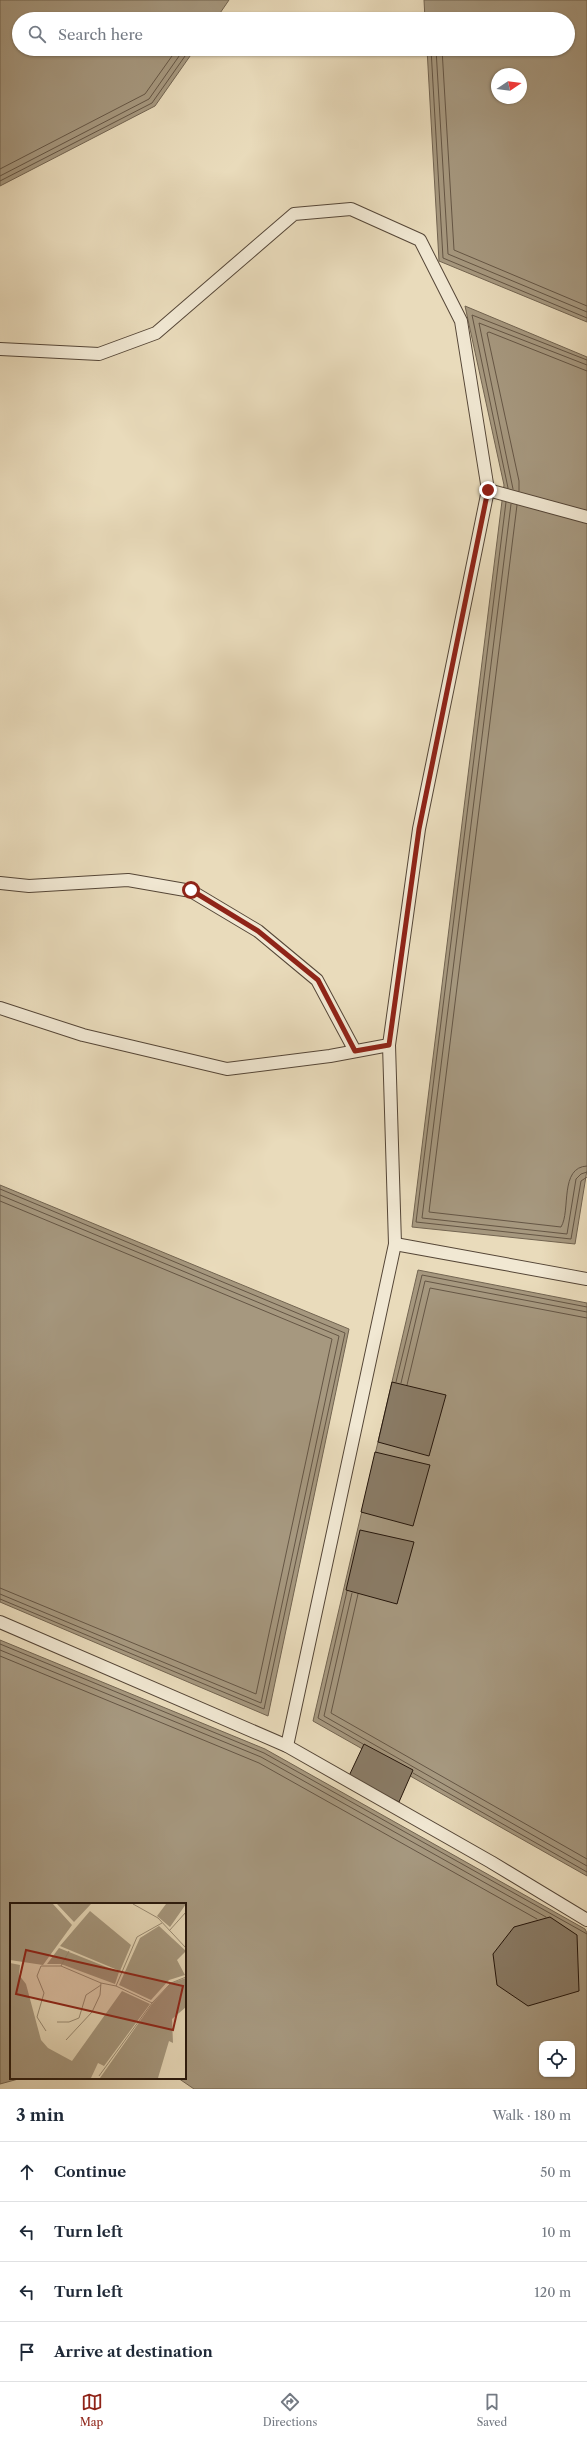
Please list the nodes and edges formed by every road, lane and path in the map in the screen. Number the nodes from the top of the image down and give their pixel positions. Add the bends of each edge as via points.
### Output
1 (0, 349) edge
2 (494, 491) junction
3 (587, 517) edge
4 (0, 883) edge
5 (0, 1008) edge
6 (389, 1045) junction
7 (355, 1051) junction
8 (395, 1244) junction
9 (587, 1279) edge
10 (0, 1622) edge
11 (287, 1746) junction
12 (587, 1920) edge

1 - 2 lane via 99,354 156,333 294,214 351,209 420,240 461,320
2 - 3 lane
2 - 6 lane via 419,829
4 - 7 lane via 29,886 128,880 191,890 258,931 318,980
5 - 7 lane via 83,1035 227,1069
6 - 7 lane
6 - 8 lane
8 - 9 lane
8 - 11 lane
10 - 11 lane
11 - 12 lane via 491,1862

